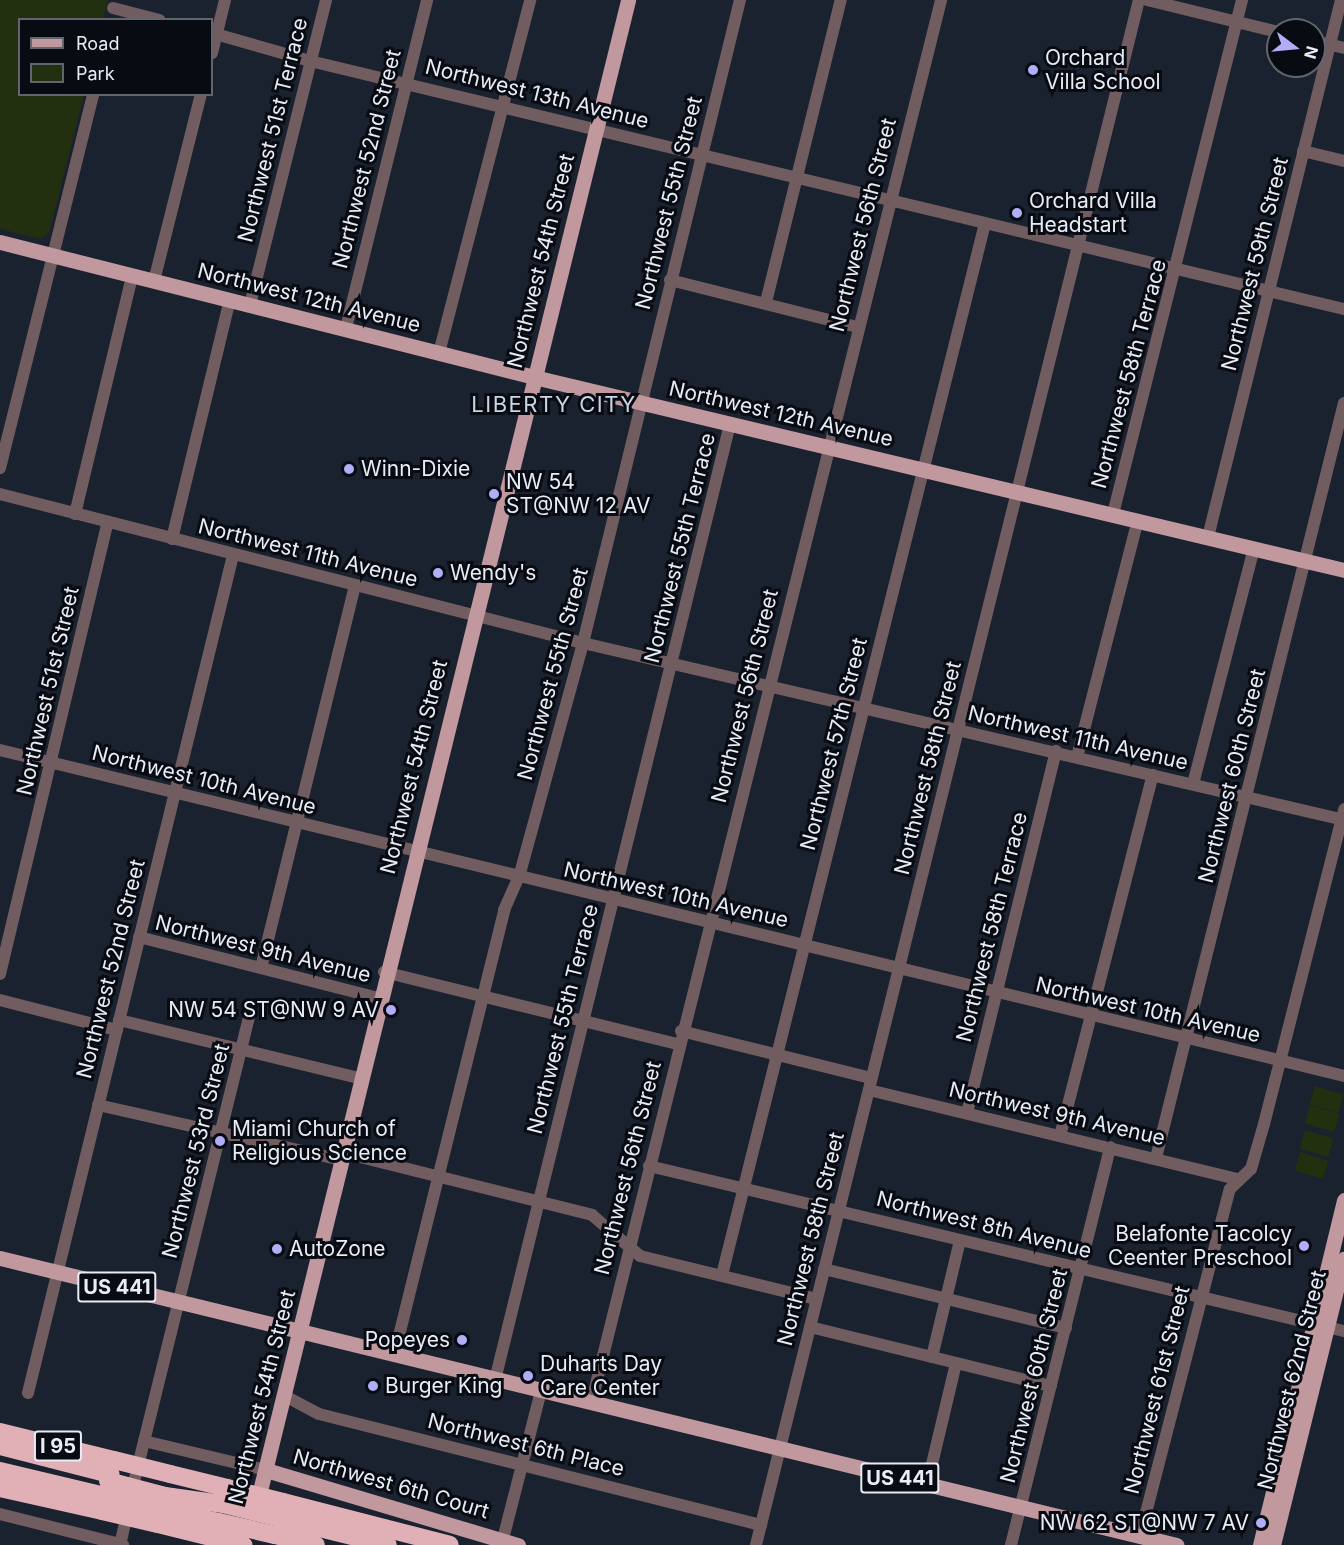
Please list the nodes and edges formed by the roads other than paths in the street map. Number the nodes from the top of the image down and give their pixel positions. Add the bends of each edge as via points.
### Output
1 (225, 0) edge
2 (327, 0) edge
3 (427, 0) edge
4 (530, 0) edge
5 (628, 0) edge
6 (740, 0) edge
7 (841, 0) edge
8 (941, 0) edge
9 (1139, 0) edge
10 (1147, 0) edge
11 (1242, 0) edge
12 (1341, 0) edge
13 (113, 9) edge
14 (151, 18) edge
15 (1237, 22) junction
16 (1266, 29) edge
17 (214, 33) edge
18 (1326, 44) edge
19 (1330, 45) junction
20 (1344, 48) edge
21 (310, 61) junction
22 (407, 81) junction
23 (93, 96) edge
24 (200, 96) edge
25 (503, 106) junction
26 (596, 130) junction
27 (1303, 151) junction
28 (701, 155) junction
29 (1344, 161) edge
30 (798, 178) junction
31 (888, 199) junction
32 (985, 223) junction
33 (0, 242) edge
34 (1077, 245) junction
35 (54, 256) junction
36 (1177, 267) junction
37 (132, 276) junction
38 (670, 280) junction
39 (154, 281) junction
40 (1270, 289) junction
41 (230, 300) junction
42 (766, 302) junction
43 (250, 305) junction
44 (1344, 309) edge
45 (856, 327) junction
46 (345, 328) junction
47 (439, 353) junction
48 (534, 377) junction
49 (640, 402) junction
50 (1344, 403) edge
51 (730, 424) junction
52 (828, 447) junction
53 (0, 468) edge
54 (923, 469) junction
55 (1017, 491) junction
56 (0, 494) edge
57 (75, 514) junction
58 (1113, 514) junction
59 (1138, 520) junction
60 (108, 522) junction
61 (1208, 537) junction
62 (172, 539) junction
63 (1254, 548) junction
64 (233, 555) junction
65 (1304, 561) junction
66 (1344, 570) edge
67 (355, 586) junction
68 (474, 614) junction
69 (583, 643) junction
70 (673, 663) junction
71 (768, 685) junction
72 (864, 708) junction
73 (957, 730) junction
74 (0, 750) edge
75 (1056, 752) junction
76 (1077, 756) junction
77 (51, 763) junction
78 (1153, 775) junction
79 (1192, 784) junction
80 (175, 793) junction
81 (1246, 797) junction
82 (1343, 816) edge
83 (299, 823) junction
84 (414, 853) junction
85 (519, 878) junction
86 (613, 900) junction
87 (707, 923) junction
88 (139, 937) junction
89 (804, 946) junction
90 (261, 968) junction
91 (384, 972) junction
92 (898, 972) junction
93 (0, 974) edge
94 (996, 994) junction
95 (483, 996) junction
96 (378, 998) junction
97 (0, 1000) edge
98 (250, 1012) dead end
99 (1090, 1017) junction
100 (583, 1019) junction
101 (118, 1025) junction
102 (680, 1038) junction
103 (1188, 1038) junction
104 (242, 1051) junction
105 (777, 1053) junction
106 (1280, 1060) junction
107 (1344, 1076) edge
108 (358, 1078) junction
109 (870, 1084) junction
110 (98, 1105) junction
111 (967, 1113) junction
112 (221, 1134) junction
113 (1060, 1136) junction
114 (1110, 1147) junction
115 (339, 1156) junction
116 (1156, 1158) junction
117 (650, 1166) junction
118 (438, 1177) junction
119 (1236, 1179) junction
120 (744, 1188) junction
121 (1344, 1200) edge
122 (538, 1203) junction
123 (838, 1210) junction
124 (960, 1240) junction
125 (628, 1245) junction
126 (0, 1258) edge
127 (1344, 1259) edge
128 (824, 1269) junction
129 (1081, 1269) junction
130 (58, 1273) junction
131 (722, 1275) junction
132 (1200, 1296) junction
133 (817, 1299) junction
134 (946, 1299) junction
135 (179, 1302) junction
136 (1321, 1326) junction
137 (810, 1327) junction
138 (1066, 1328) junction
139 (1344, 1331) edge
140 (300, 1333) junction
141 (394, 1356) junction
142 (932, 1357) junction
143 (956, 1363) junction
144 (495, 1380) junction
145 (1051, 1386) junction
146 (541, 1391) junction
147 (28, 1393) dead end
148 (285, 1396) junction
149 (591, 1404) junction
150 (0, 1432) edge
151 (144, 1441) junction
152 (0, 1446) edge
153 (779, 1449) junction
154 (0, 1457) edge
155 (524, 1463) junction
156 (266, 1470) junction
157 (0, 1471) edge
158 (108, 1485) junction
159 (927, 1485) junction
160 (0, 1488) edge
161 (164, 1499) junction
162 (1020, 1508) junction
163 (221, 1513) junction
164 (0, 1514) edge
165 (279, 1518) junction
166 (761, 1525) junction
167 (1140, 1536) junction
168 (503, 1539) junction
169 (121, 1545) edge
170 (245, 1545) edge
171 (316, 1545) edge
172 (388, 1545) edge
173 (450, 1545) edge
174 (518, 1545) edge
175 (756, 1545) edge
176 (1011, 1545) edge
177 (1176, 1545) edge
178 (1260, 1545) edge
179 (1273, 1545) edge

1 - 17 street
2 - 21 street, Northwest 51st Terrace
3 - 22 street, Northwest 52nd Street
4 - 25 street
5 - 26 main road, Northwest 54th Street
6 - 28 street, Northwest 55th Street
7 - 30 street
8 - 31 street, Northwest 56th Street
9 - 34 street, Northwest 58th Street
10 - 15 street
11 - 15 street, Northwest 58th Terrace
12 - 19 street, Northwest 59th Street
13 - 14 street
15 - 16 street
15 - 36 street, Northwest 58th Terrace
17 - 21 street, Northwest 13th Avenue
18 - 19 street
19 - 20 street
19 - 27 street, Northwest 59th Street
21 - 22 street, Northwest 13th Avenue
21 - 43 street, Northwest 51st Terrace
22 - 25 street, Northwest 13th Avenue
22 - 46 street, Northwest 52nd Street
23 - 35 street
24 - 39 street
25 - 26 street, Northwest 13th Avenue
25 - 47 street
26 - 28 street, Northwest 13th Avenue
26 - 48 main road, Northwest 54th Street
27 - 29 street
27 - 40 street, Northwest 59th Street
28 - 30 street, Northwest 13th Avenue
28 - 38 street, Northwest 55th Street
30 - 31 street, Northwest 13th Avenue
30 - 42 street
31 - 32 street, Northwest 13th Avenue
31 - 45 street, Northwest 56th Street
32 - 34 street, Northwest 13th Avenue
32 - 54 street, Northwest 57th Street
33 - 35 main road, Northwest 12th Avenue
34 - 36 street, Northwest 13th Avenue
34 - 55 street, Northwest 58th Street
35 - 37 main road, Northwest 12th Avenue
35 - 53 street
36 - 40 street, Northwest 13th Avenue
36 - 58 street, Northwest 58th Terrace
37 - 39 main road, Northwest 12th Avenue
37 - 57 street
38 - 42 street
38 - 49 street, Northwest 55th Street
39 - 41 main road, Northwest 12th Avenue
40 - 44 street, Northwest 13th Avenue
40 - 61 street, Northwest 59th Street
41 - 43 main road, Northwest 12th Avenue
41 - 62 street
42 - 45 street
43 - 46 main road, Northwest 12th Avenue
45 - 52 street, Northwest 56th Street
46 - 47 main road, Northwest 12th Avenue
47 - 48 main road, Northwest 12th Avenue
48 - 49 main road, Northwest 12th Avenue
48 - 68 main road, Northwest 54th Street
49 - 51 main road, Northwest 12th Avenue
49 - 69 street, Northwest 55th Street
50 - 65 street, Northwest 60th Street
51 - 52 main road, Northwest 12th Avenue
51 - 70 street, Northwest 55th Terrace
52 - 54 main road, Northwest 12th Avenue
52 - 71 street, Northwest 56th Street
54 - 55 main road, Northwest 12th Avenue
54 - 72 street, Northwest 57th Street
55 - 58 main road, Northwest 12th Avenue
55 - 73 street, Northwest 58th Street
56 - 57 street, Northwest 11th Avenue
57 - 60 street, Northwest 11th Avenue
58 - 59 main road, Northwest 12th Avenue
59 - 61 main road, Northwest 12th Avenue
59 - 76 street
60 - 62 street, Northwest 11th Avenue
60 - 77 street, Northwest 51st Street
61 - 63 main road, Northwest 12th Avenue
62 - 64 street, Northwest 11th Avenue
63 - 65 main road, Northwest 12th Avenue
63 - 79 street
64 - 67 street, Northwest 11th Avenue
64 - 80 street, Northwest 52nd Street
65 - 66 main road, Northwest 12th Avenue
65 - 81 street, Northwest 60th Street
67 - 68 street, Northwest 11th Avenue
67 - 83 street
68 - 69 street, Northwest 11th Avenue
68 - 84 main road, Northwest 54th Street
69 - 70 street, Northwest 11th Avenue
69 - 85 street, Northwest 55th Street
70 - 71 street, Northwest 11th Avenue
70 - 86 street, Northwest 55th Terrace
71 - 72 street, Northwest 11th Avenue
71 - 87 street, Northwest 56th Street
72 - 73 street, Northwest 11th Avenue
72 - 89 street, Northwest 57th Street
73 - 75 street, Northwest 11th Avenue
73 - 92 street, Northwest 58th Street
74 - 77 street, Northwest 10th Avenue
75 - 76 street, Northwest 11th Avenue
75 - 94 street, Northwest 58th Terrace
76 - 78 street, Northwest 11th Avenue
77 - 80 street, Northwest 10th Avenue
77 - 93 street, Northwest 51st Street
78 - 79 street, Northwest 11th Avenue
78 - 99 street
79 - 81 street, Northwest 11th Avenue
80 - 83 street, Northwest 10th Avenue
80 - 88 street, Northwest 52nd Street
81 - 82 street, Northwest 11th Avenue
81 - 103 street, Northwest 60th Street
82 - 106 street, Northwest 61st Street
83 - 84 street, Northwest 10th Avenue
83 - 90 street
84 - 85 street, Northwest 10th Avenue
84 - 91 main road, Northwest 54th Street
85 - 86 street, Northwest 10th Avenue
85 - 95 street, Northwest 55th Street via 504,910
86 - 87 street, Northwest 10th Avenue
86 - 100 street, Northwest 55th Terrace
87 - 89 street, Northwest 10th Avenue
87 - 102 street, Northwest 56th Street
88 - 90 street, Northwest 9th Avenue
88 - 101 street, Northwest 52nd Street
89 - 92 street, Northwest 10th Avenue
89 - 105 street, Northwest 57th Street
90 - 96 street, Northwest 9th Avenue
91 - 95 street, Northwest 9th Avenue
91 - 96 main road, Northwest 54th Street
92 - 94 street, Northwest 10th Avenue
92 - 109 street, Northwest 58th Street
94 - 99 street, Northwest 10th Avenue
94 - 111 street, Northwest 58th Terrace
95 - 100 street, Northwest 9th Avenue
95 - 118 street, Northwest 55th Street
96 - 108 main road, Northwest 54th Street
97 - 101 street
98 - 104 street, Northwest 53rd Street
99 - 103 street, Northwest 10th Avenue
99 - 113 street
100 - 102 street, Northwest 9th Avenue
100 - 122 street, Northwest 55th Terrace
101 - 104 street
101 - 110 street, Northwest 52nd Street
102 - 105 street, Northwest 9th Avenue
102 - 117 street, Northwest 56th Street
103 - 106 street, Northwest 10th Avenue
103 - 116 street, Northwest 60th Street
104 - 108 street
104 - 112 street, Northwest 53rd Street
105 - 109 street, Northwest 9th Avenue
105 - 120 street, Northwest 57th Street
106 - 107 street, Northwest 10th Avenue
106 - 119 street, Northwest 61st Street via 1251,1169
108 - 115 main road, Northwest 54th Street
109 - 111 street, Northwest 9th Avenue
109 - 123 street, Northwest 58th Street
110 - 112 street
110 - 130 street, Northwest 52nd Street
111 - 113 street, Northwest 9th Avenue
112 - 115 street
112 - 135 street, Northwest 53rd Street
113 - 114 street, Northwest 9th Avenue
114 - 116 street, Northwest 9th Avenue
114 - 129 street, Northwest 60th Street
115 - 118 street
115 - 140 main road, Northwest 54th Street
116 - 119 street, Northwest 9th Avenue
117 - 120 street, Northwest 8th Avenue
117 - 125 street, Northwest 56th Street
118 - 122 street
118 - 141 street, Northwest 55th Street
119 - 132 street, Northwest 61st Street
120 - 123 street, Northwest 8th Avenue
120 - 131 street, Northwest 57th Street
121 - 136 main road, Northwest 62nd Street
122 - 125 street via 592,1215
122 - 144 street, Northwest 55th Terrace
123 - 124 street, Northwest 8th Avenue
123 - 128 street, Northwest 58th Street
124 - 129 street, Northwest 8th Avenue
124 - 134 street
125 - 131 street via 640,1256
125 - 149 street, Northwest 56th Street
126 - 130 main road, US 441
127 - 136 main road, Northwest 62nd Street
128 - 133 street, Northwest 58th Street
128 - 134 street
129 - 132 street, Northwest 8th Avenue
129 - 138 street, Northwest 60th Street
130 - 135 main road, US 441
130 - 147 street, Northwest 52nd Street
131 - 133 street
132 - 136 street, Northwest 8th Avenue
132 - 167 street, Northwest 61st Street
133 - 137 street, Northwest 58th Street
134 - 138 street
134 - 142 street
135 - 140 main road, US 441
135 - 151 street, Northwest 53rd Street
136 - 139 street, Northwest 8th Avenue
136 - 178 main road, Northwest 62nd Street
136 - 179 main road, Northwest 62nd Street
137 - 142 street
137 - 153 street, Northwest 58th Street
138 - 145 street, Northwest 60th Street
140 - 141 main road, US 441
140 - 148 main road, Northwest 54th Street
141 - 144 main road, US 441
142 - 143 street
143 - 145 street
143 - 159 street
144 - 146 main road, US 441
145 - 162 street, Northwest 60th Street
146 - 149 main road, US 441
146 - 155 street
148 - 155 street, Northwest 6th Place via 319,1414
148 - 156 main road, Northwest 54th Street
149 - 153 main road, US 441
150 - 158 highway, I 95
151 - 156 street
151 - 169 street, Northwest 53rd Street
152 - 158 highway
153 - 159 main road, US 441
153 - 166 street, Northwest 58th Street
154 - 158 highway
155 - 166 street, Northwest 6th Place
155 - 168 street
156 - 168 main road, Northwest 6th Court
156 - 170 main road, Northwest 54th Street
157 - 158 highway
158 - 160 highway, I 95
158 - 161 highway, I 95, bridge
158 - 161 highway, I 95, bridge
159 - 162 main road, US 441
161 - 163 highway, I 95
161 - 163 highway, I 95
162 - 167 main road, US 441
162 - 176 street, Northwest 60th Street
163 - 165 highway, I 95, bridge
163 - 165 highway, bridge
163 - 170 highway, I 95
164 - 169 street
165 - 171 highway
165 - 172 highway
165 - 173 highway, I 95
166 - 175 street, Northwest 58th Street
167 - 177 main road, US 441
168 - 174 main road, Northwest 6th Court

